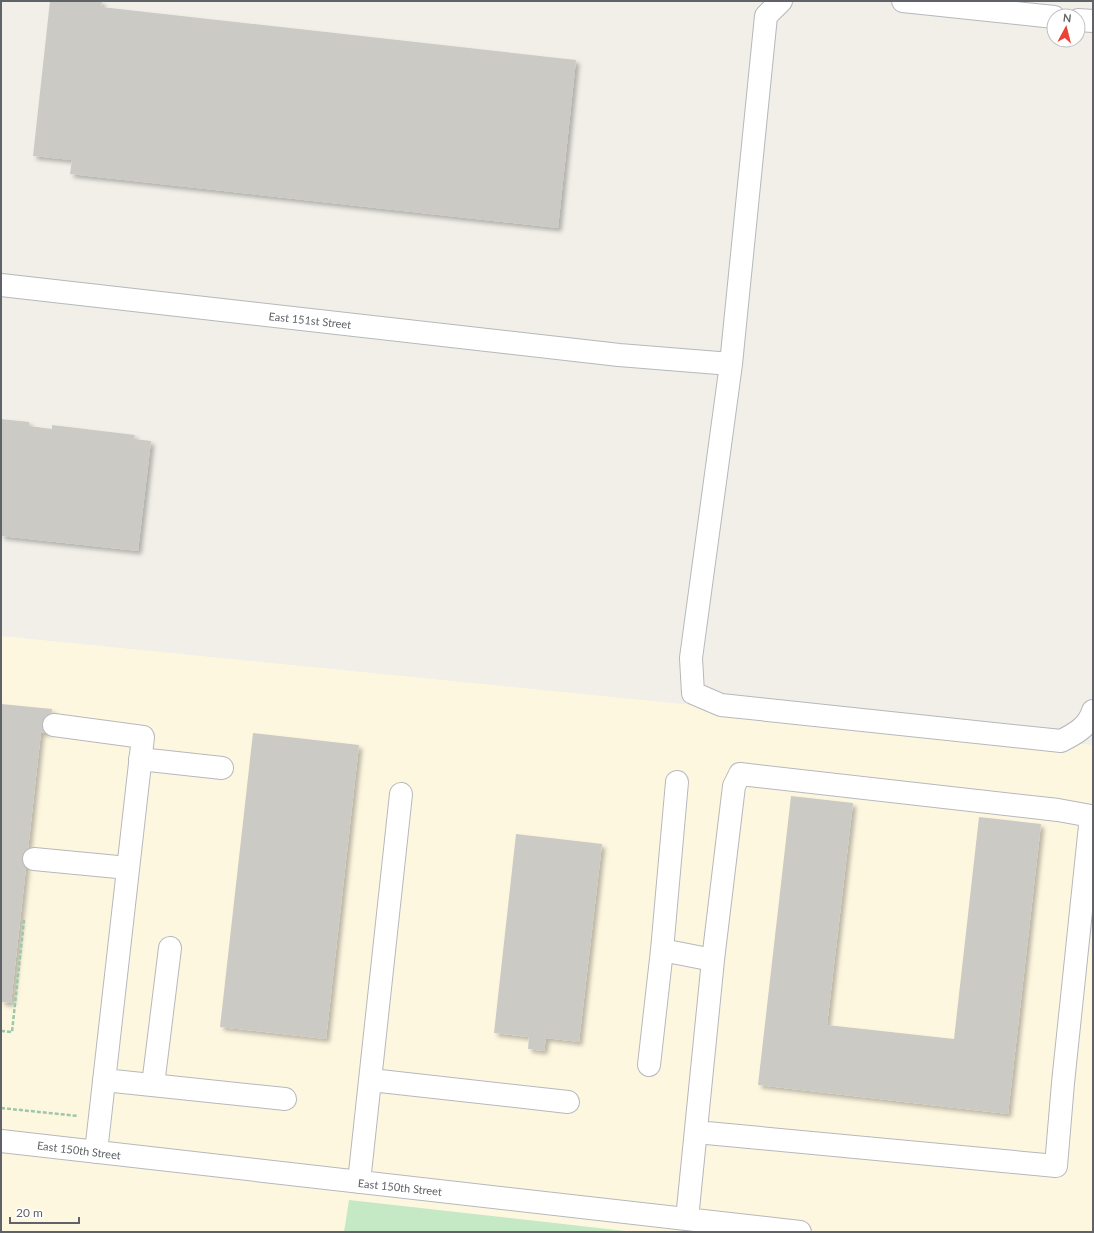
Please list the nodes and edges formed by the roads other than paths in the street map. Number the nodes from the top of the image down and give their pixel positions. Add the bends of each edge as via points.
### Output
1 (781, 1) edge
2 (903, 1) edge
3 (1046, 16) edge
4 (1, 285) edge
5 (731, 364) junction
6 (1093, 711) edge
7 (54, 725) dead end
8 (140, 759) junction
9 (222, 768) dead end
10 (677, 782) dead end
11 (401, 794) dead end
12 (34, 859) dead end
13 (128, 868) junction
14 (170, 948) dead end
15 (662, 950) junction
16 (714, 960) junction
17 (649, 1065) dead end
18 (104, 1080) junction
19 (371, 1080) junction
20 (154, 1085) junction
21 (285, 1099) dead end
22 (568, 1102) dead end
23 (696, 1132) junction
24 (1, 1141) edge
25 (96, 1152) junction
26 (360, 1182) junction
27 (687, 1219) junction
28 (800, 1232) edge

1 - 5 street via 766,16
2 - 3 street
4 - 5 street, East 151st Street via 619,355
5 - 6 street via 691,658 693,693 720,705 1061,741 1079,732
7 - 8 street via 143,737
8 - 9 street
8 - 13 street
10 - 15 street
11 - 19 street
12 - 13 street
13 - 18 street
14 - 20 street
15 - 16 street
15 - 17 street
16 - 23 street
16 - 23 street via 734,786 740,774 1058,810 1091,816 1056,1166
18 - 20 street
18 - 25 street
19 - 22 street
19 - 26 street
20 - 21 street
23 - 27 street
24 - 25 street, East 150th Street
25 - 26 street, East 150th Street
26 - 27 street, East 150th Street
27 - 28 street, East 150th Street

